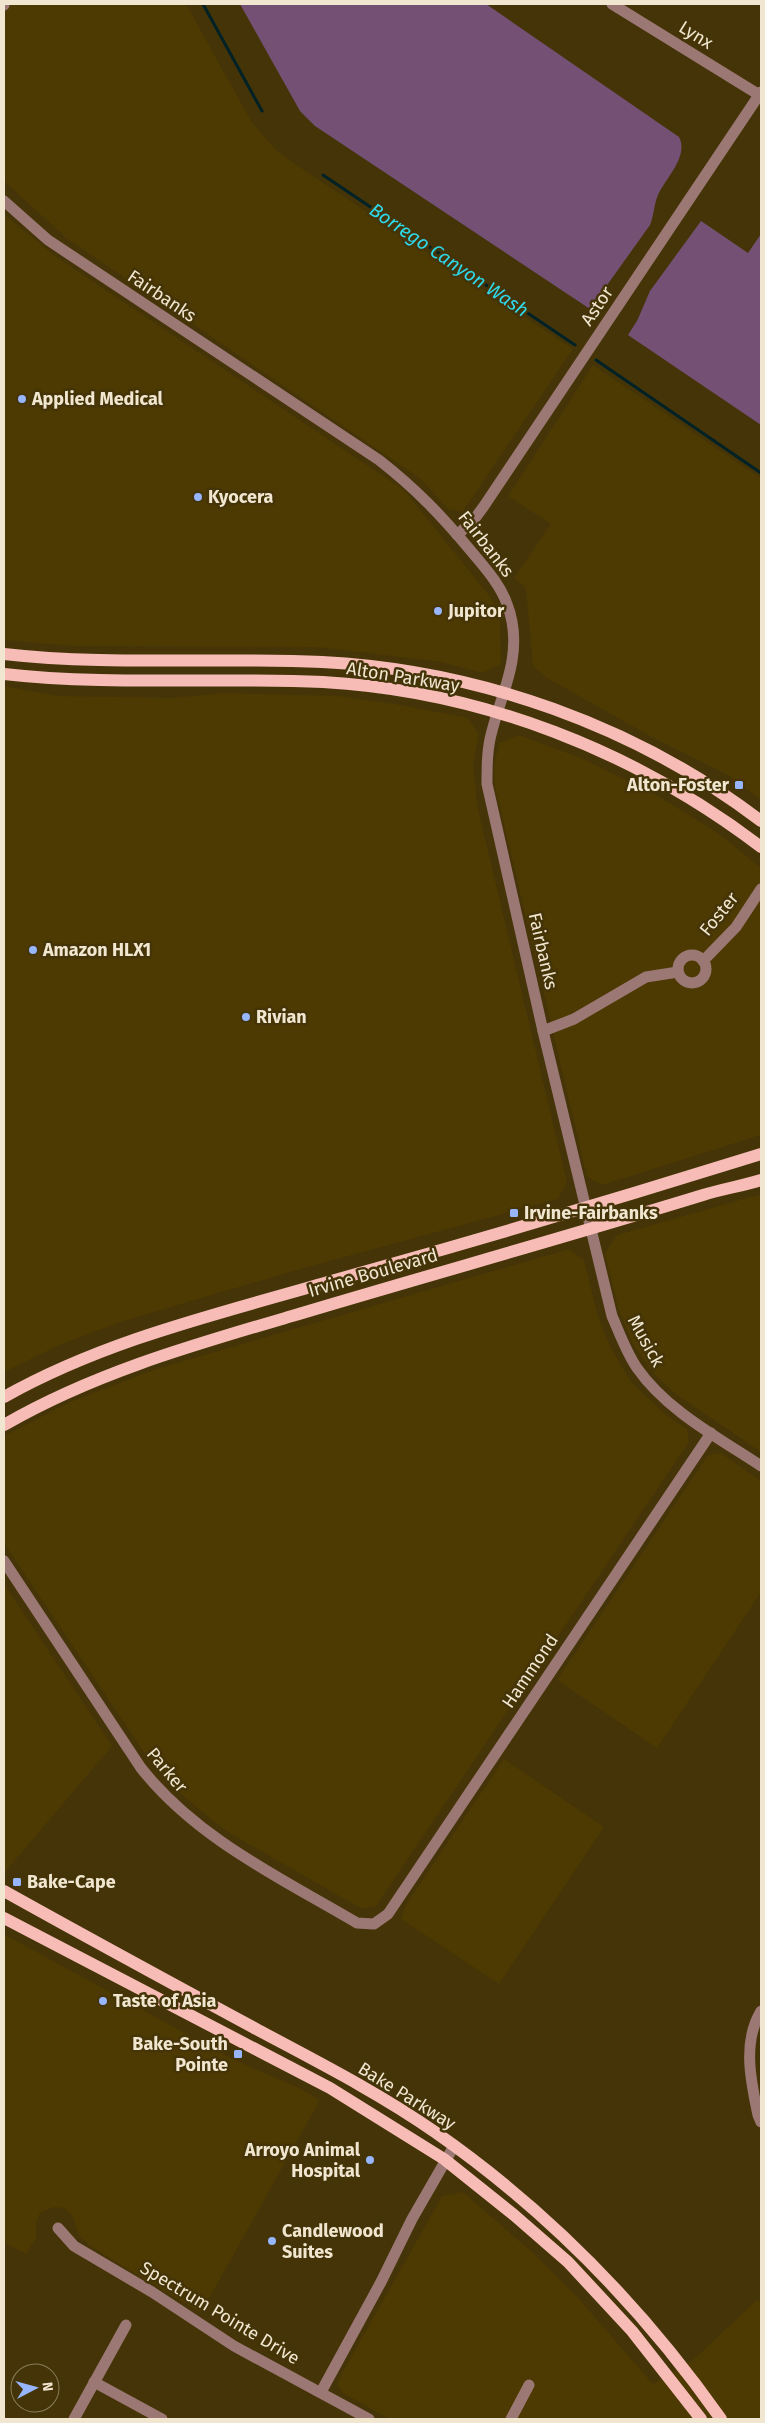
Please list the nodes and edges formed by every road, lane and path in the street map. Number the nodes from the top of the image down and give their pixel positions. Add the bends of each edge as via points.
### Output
1 (612, 4) edge
2 (761, 94) edge
3 (4, 201) edge
4 (457, 535) junction
5 (4, 654) edge
6 (4, 674) edge
7 (503, 693) junction
8 (497, 713) junction
9 (761, 821) edge
10 (761, 847) edge
11 (761, 889) edge
12 (703, 961) junction
13 (678, 972) junction
14 (543, 1030) junction
15 (761, 1154) edge
16 (761, 1180) edge
17 (586, 1208) junction
18 (591, 1229) junction
19 (4, 1397) edge
20 (4, 1425) edge
21 (711, 1433) junction
22 (761, 1466) edge
23 (4, 1561) edge
24 (4, 1891) edge
25 (4, 1918) edge
26 (374, 1924) joint
27 (761, 2011) edge
28 (761, 2122) edge
29 (454, 2146) junction
30 (444, 2159) junction
31 (58, 2228) dead end
32 (126, 2325) dead end
33 (94, 2382) junction
34 (529, 2385) dead end
35 (321, 2392) junction
36 (74, 2419) edge
37 (162, 2419) edge
38 (370, 2419) edge
39 (511, 2419) edge
40 (701, 2419) edge
41 (720, 2419) edge

1 - 2 street, Lynx
2 - 4 street, Astor via 484,506
3 - 4 street, Fairbanks via 48,240 379,460 411,485
4 - 7 street, Fairbanks via 497,583 507,604 513,642 510,673
5 - 7 main road, Alton Parkway via 63,659 332,663 403,670
6 - 8 main road, Alton Parkway via 76,679 333,683 422,695
7 - 8 street, Fairbanks
7 - 9 main road, Alton Parkway via 580,719 626,740 695,777
8 - 10 main road, Alton Parkway via 562,735 635,767 680,792
8 - 14 street, Fairbanks via 487,758 488,784
11 - 12 street, Foster via 736,927
12 - 13 street via 689,955 680,961
12 - 13 street via 705,971 700,980 684,980
13 - 14 street via 646,977 574,1019
14 - 17 street, Fairbanks
15 - 17 main road, Irvine Boulevard
16 - 18 main road, Irvine Boulevard
17 - 18 street, Musick
17 - 19 main road, Irvine Boulevard via 152,1332 59,1369
18 - 20 main road, Irvine Boulevard via 160,1355 54,1398
18 - 21 street, Musick via 612,1316 637,1368 654,1389
21 - 22 street, Musick
21 - 26 street, Hammond via 388,1914
23 - 26 street, Parker via 160,1792 224,1844 357,1923
24 - 29 main road, Bake Parkway via 382,2098
25 - 30 main road, Bake Parkway via 330,2088
27 - 28 street via 754,2023 749,2069
29 - 30 street
29 - 41 main road, Bake Parkway via 531,2206 585,2256 685,2368
30 - 35 street
30 - 40 main road, Bake Parkway via 568,2262 632,2331
31 - 35 street, Spectrum Pointe Drive via 74,2246 234,2346
32 - 33 street
33 - 36 street
33 - 37 street
34 - 39 street
35 - 38 street, Spectrum Pointe Drive

